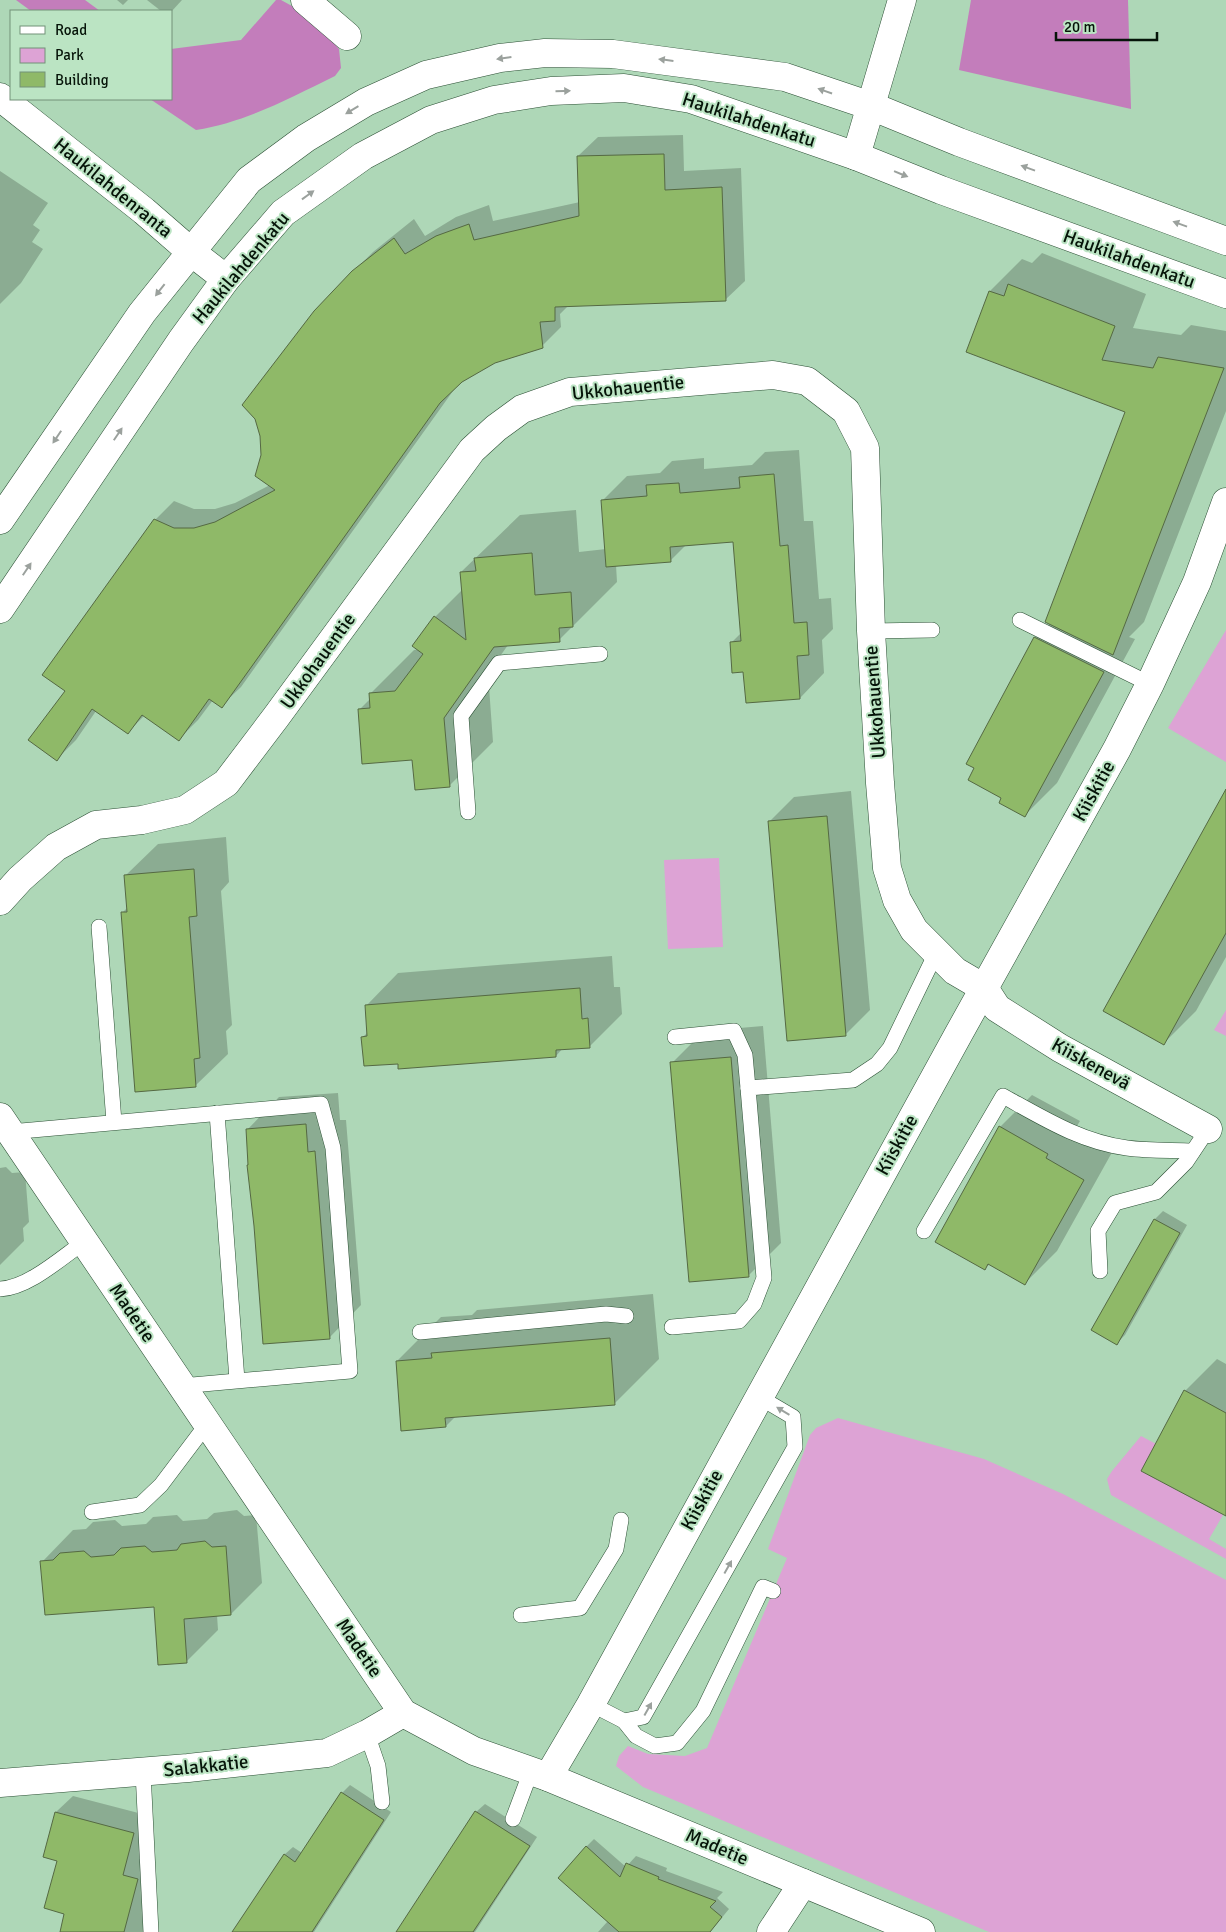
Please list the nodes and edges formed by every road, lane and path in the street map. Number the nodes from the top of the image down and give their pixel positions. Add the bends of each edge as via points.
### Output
1 (305, 0) edge
2 (902, 0) edge
3 (347, 36) dead end
4 (0, 97) edge
5 (871, 106) junction
6 (856, 156) junction
7 (1226, 241) edge
8 (190, 252) junction
9 (226, 279) junction
10 (1226, 294) edge
11 (1226, 502) edge
12 (0, 520) edge
13 (0, 609) edge
14 (1020, 620) dead end
15 (932, 630) dead end
16 (871, 632) junction
17 (600, 654) dead end
18 (1150, 684) junction
19 (468, 812) dead end
20 (0, 901) edge
21 (99, 927) dead end
22 (936, 953) junction
23 (984, 988) junction
24 (675, 1038) dead end
25 (748, 1088) junction
26 (217, 1113) junction
27 (114, 1122) junction
28 (5, 1124) edge
29 (1208, 1129) joint
30 (1193, 1151) junction
31 (924, 1231) dead end
32 (84, 1242) junction
33 (1100, 1272) dead end
34 (0, 1290) edge
35 (626, 1316) dead end
36 (672, 1327) dead end
37 (420, 1332) dead end
38 (238, 1380) junction
39 (181, 1386) junction
40 (759, 1397) junction
41 (207, 1424) junction
42 (92, 1512) dead end
43 (622, 1520) dead end
44 (773, 1591) dead end
45 (521, 1615) dead end
46 (590, 1704) junction
47 (403, 1713) junction
48 (624, 1721) junction
49 (368, 1734) junction
50 (143, 1772) junction
51 (540, 1774) junction
52 (0, 1783) edge
53 (382, 1802) dead end
54 (513, 1819) dead end
55 (803, 1883) junction
56 (151, 1932) edge
57 (771, 1932) edge
58 (921, 1932) edge

1 - 3 street
2 - 5 street
4 - 8 street, Haukilahdenranta via 144,211
5 - 6 street
7 -> 5 street, Haukilahdenkatu
5 -> 8 street, Haukilahdenkatu via 786,77 687,63 613,54 545,53 500,58 426,75 366,102 306,138 249,180
9 -> 6 street, Haukilahdenkatu via 283,213 363,156 431,120 494,100 552,91 624,88 691,99
6 -> 10 street, Haukilahdenkatu
8 - 9 street, Haukilahdenranta
8 -> 12 street, Haukilahdenkatu via 142,314
13 -> 9 street, Haukilahdenkatu
11 - 18 street, Kiiskitie via 1197,582
14 - 18 lane
15 - 16 lane
16 - 20 street, Ukkohauentie via 865,448 846,411 807,382 773,375 570,392 522,409 472,450 226,783 185,810 142,820 96,825 56,847
16 - 22 street, Ukkohauentie via 887,868 897,900 914,930
17 - 19 lane via 499,663 461,716
18 - 23 street, Kiiskitie
21 - 27 lane
22 - 23 street, Ukkohauentie via 955,971
22 - 25 lane via 890,1048 860,1077
23 - 29 street, Kiiskenevä via 997,1008 1023,1025
23 - 40 street, Kiiskitie
24 - 25 lane via 734,1031 745,1055
25 - 36 lane via 764,1278 754,1304 739,1321
26 - 27 lane
26 - 38 lane
26 - 38 lane via 321,1104 334,1148 350,1372
27 - 28 lane
28 - 32 street, Madetie
29 - 30 lane
30 - 31 lane via 1127,1148 1086,1138 1003,1096
30 - 33 lane via 1156,1192 1115,1203 1098,1231
32 - 34 lane via 30,1279
32 - 39 street, Madetie
35 - 37 lane via 606,1314
38 - 39 lane
39 - 41 street, Madetie
40 - 46 street, Kiiskitie
48 -> 40 lane via 643,1717 795,1447 793,1417
41 - 42 lane via 161,1485 140,1505
41 - 47 street, Madetie
43 - 45 lane via 616,1548 580,1608
44 - 48 lane via 763,1587 703,1711 677,1743 655,1746 636,1736
46 - 48 lane
46 - 51 street, Kiiskitie
47 - 49 street, Salakkatie
47 - 51 street, Madetie via 474,1750
49 - 50 street, Salakkatie via 327,1753
49 - 53 lane via 378,1766
50 - 52 street, Salakkatie
50 - 56 lane
51 - 54 lane
51 - 55 street, Madetie
55 - 57 street
55 - 58 street, Madetie

